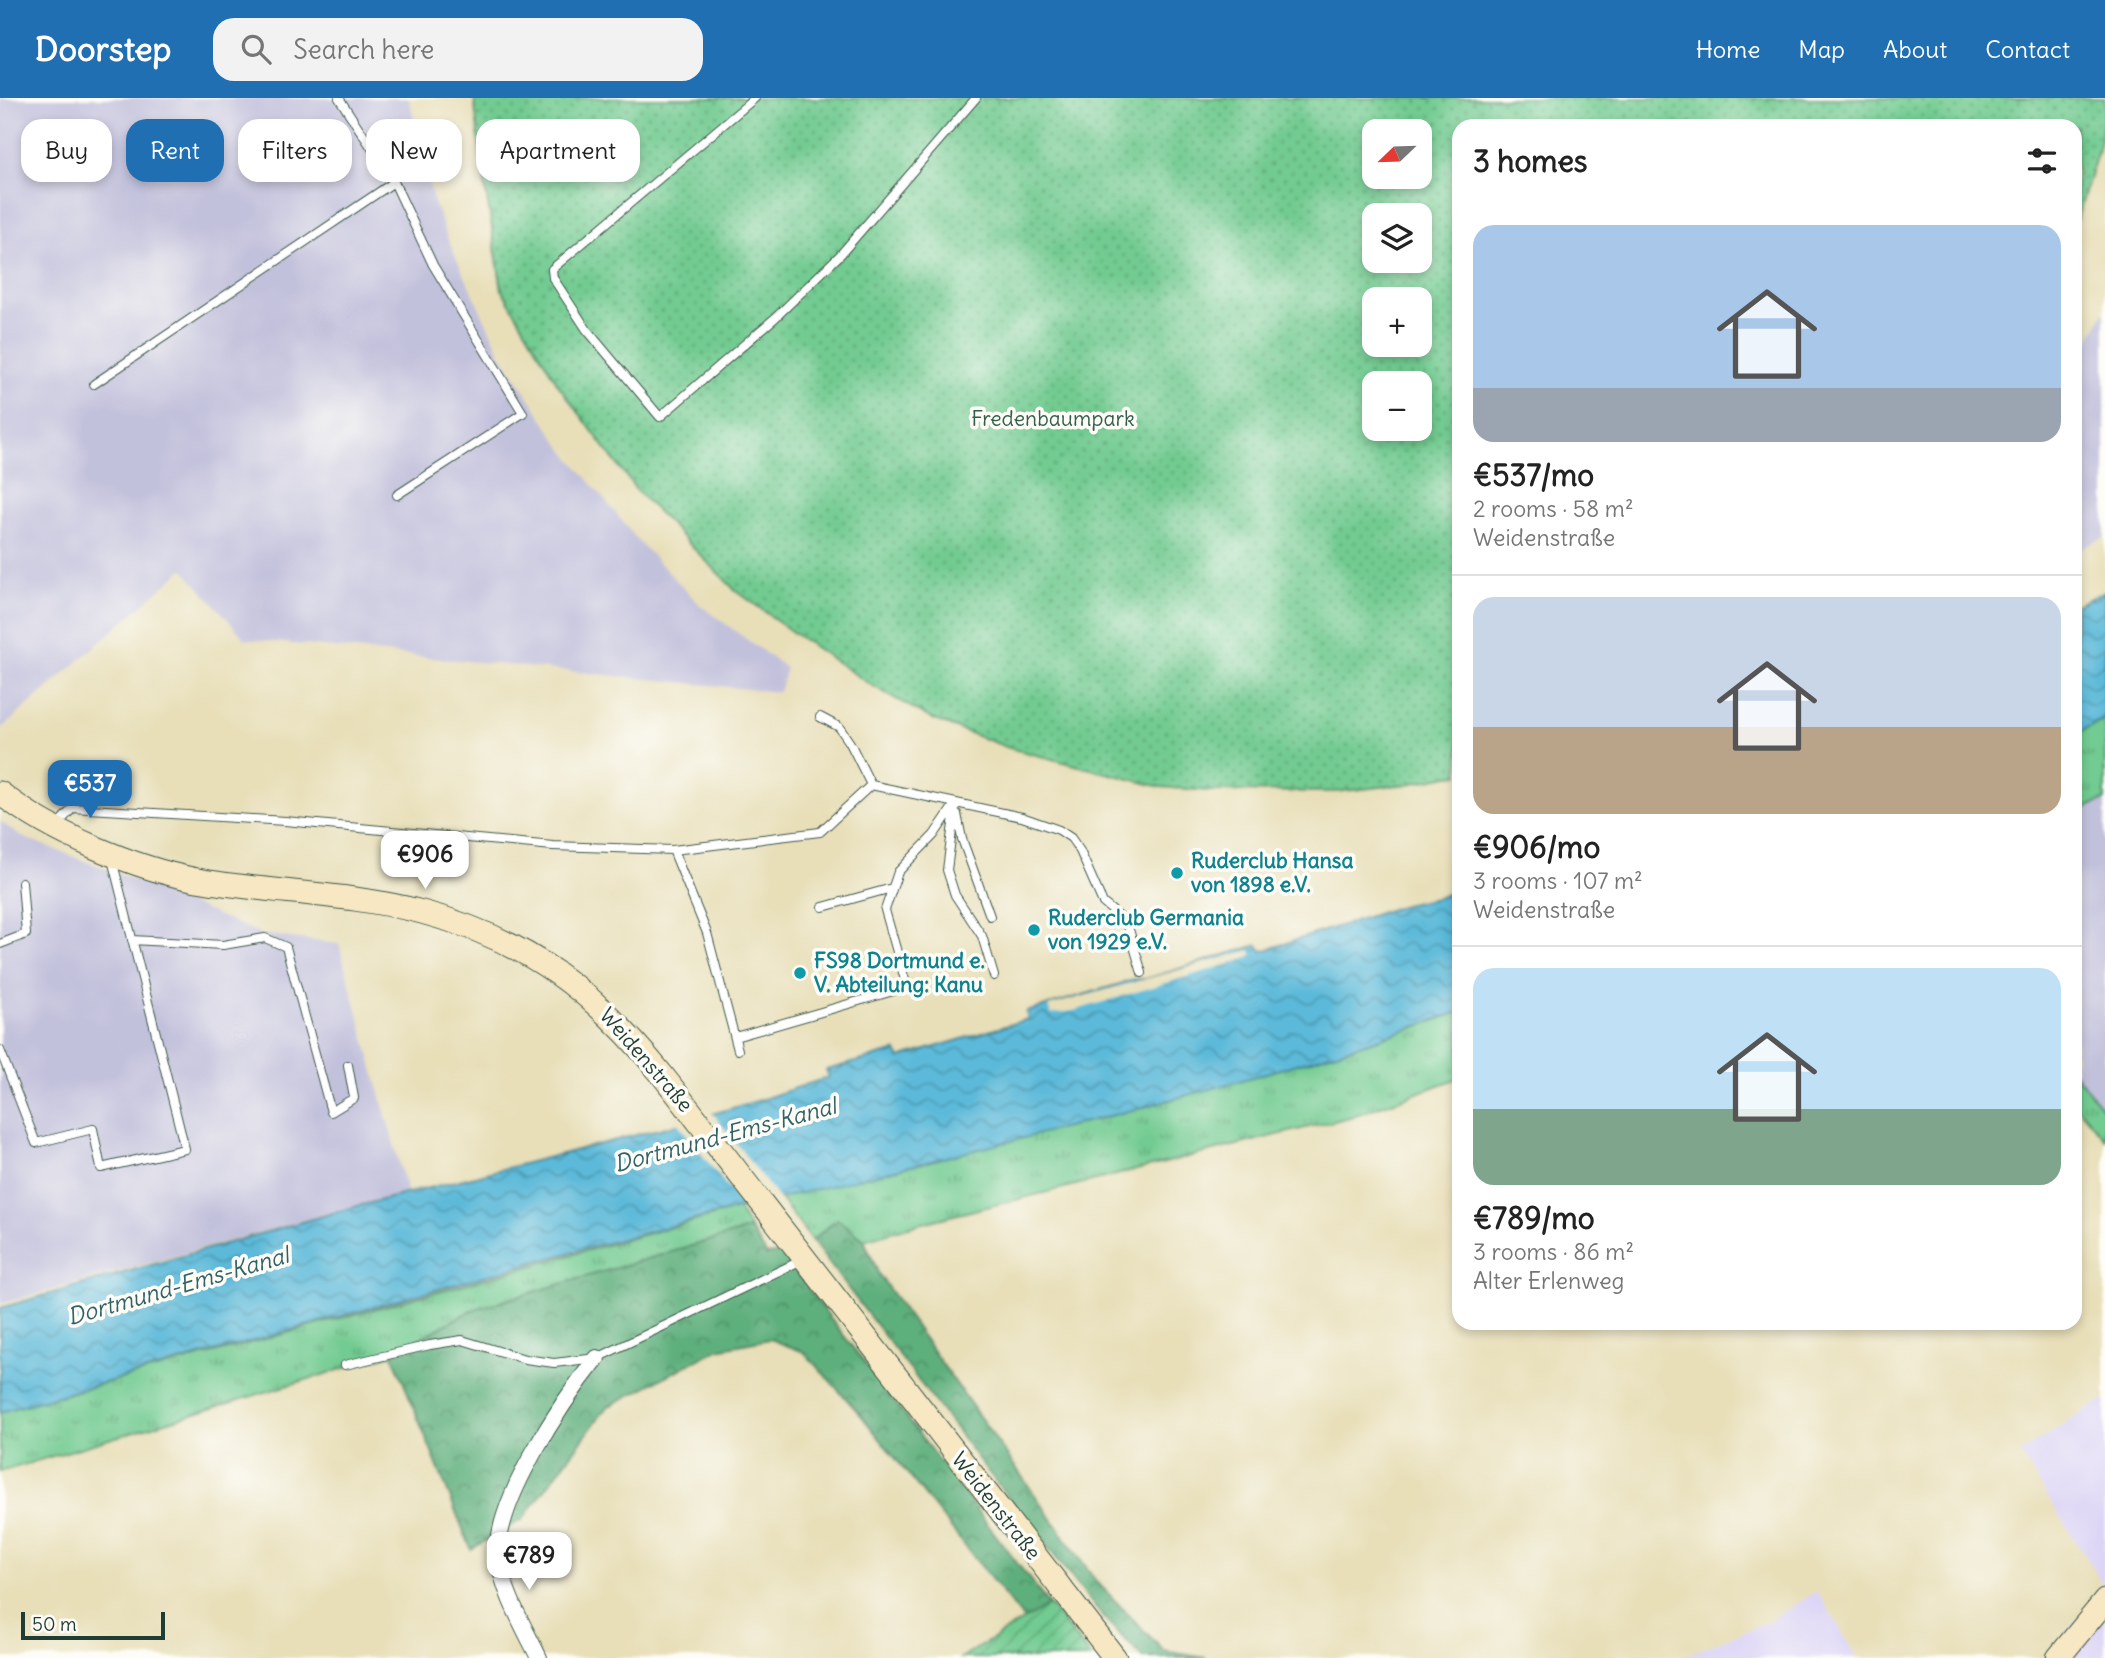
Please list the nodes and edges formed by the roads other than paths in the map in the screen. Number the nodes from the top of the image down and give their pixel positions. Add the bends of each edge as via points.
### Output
1 (340, 98) edge
2 (755, 98) edge
3 (976, 98) edge
4 (366, 138) edge
5 (394, 182) joint
6 (94, 384) dead end
7 (397, 495) dead end
8 (820, 717) dead end
9 (871, 785) junction
10 (3, 798) edge
11 (955, 804) junction
12 (54, 828) junction
13 (673, 850) junction
14 (110, 852) junction
15 (22, 882) dead end
16 (892, 888) junction
17 (822, 907) dead end
18 (990, 916) dead end
19 (132, 940) junction
20 (0, 944) edge
21 (1142, 973) dead end
22 (994, 976) dead end
23 (735, 1037) junction
24 (0, 1050) edge
25 (738, 1050) dead end
26 (348, 1065) dead end
27 (798, 1250) junction
28 (597, 1358) junction
29 (345, 1365) dead end
30 (2105, 1601) edge
31 (539, 1658) edge
32 (1115, 1658) edge
33 (2058, 1658) edge

1 - 4 lane
2 - 3 lane via 552,269 553,278 587,330 660,416 840,256
5 - 6 lane
5 - 7 lane via 433,265 523,413
8 - 9 lane via 839,727
9 - 11 lane
9 - 13 lane via 820,832
10 - 12 street, Weidenstraße
11 - 16 lane via 934,835 898,872
11 - 18 lane via 962,839
11 - 21 lane via 1022,817 1071,838 1103,903 1127,923
11 - 22 lane via 947,870 956,895 982,936
12 - 13 lane via 73,808 285,821 553,846
12 - 14 street, Weidenstraße
13 - 23 lane via 707,933
14 - 19 lane
14 - 27 street, Weidenstraße via 146,868 197,880 423,912 477,930 542,962 571,981 634,1040
15 - 20 lane via 26,934
16 - 17 lane
16 - 23 lane via 885,910 907,987
19 - 24 lane via 185,1149 101,1168 93,1129 36,1143
19 - 26 lane via 223,945 265,938 286,947 331,1112 354,1098
23 - 25 lane
27 - 28 lane
27 - 32 street, Weidenstraße
28 - 29 lane via 554,1363 462,1340
28 - 31 street via 540,1441 499,1530 502,1572
30 - 33 street

